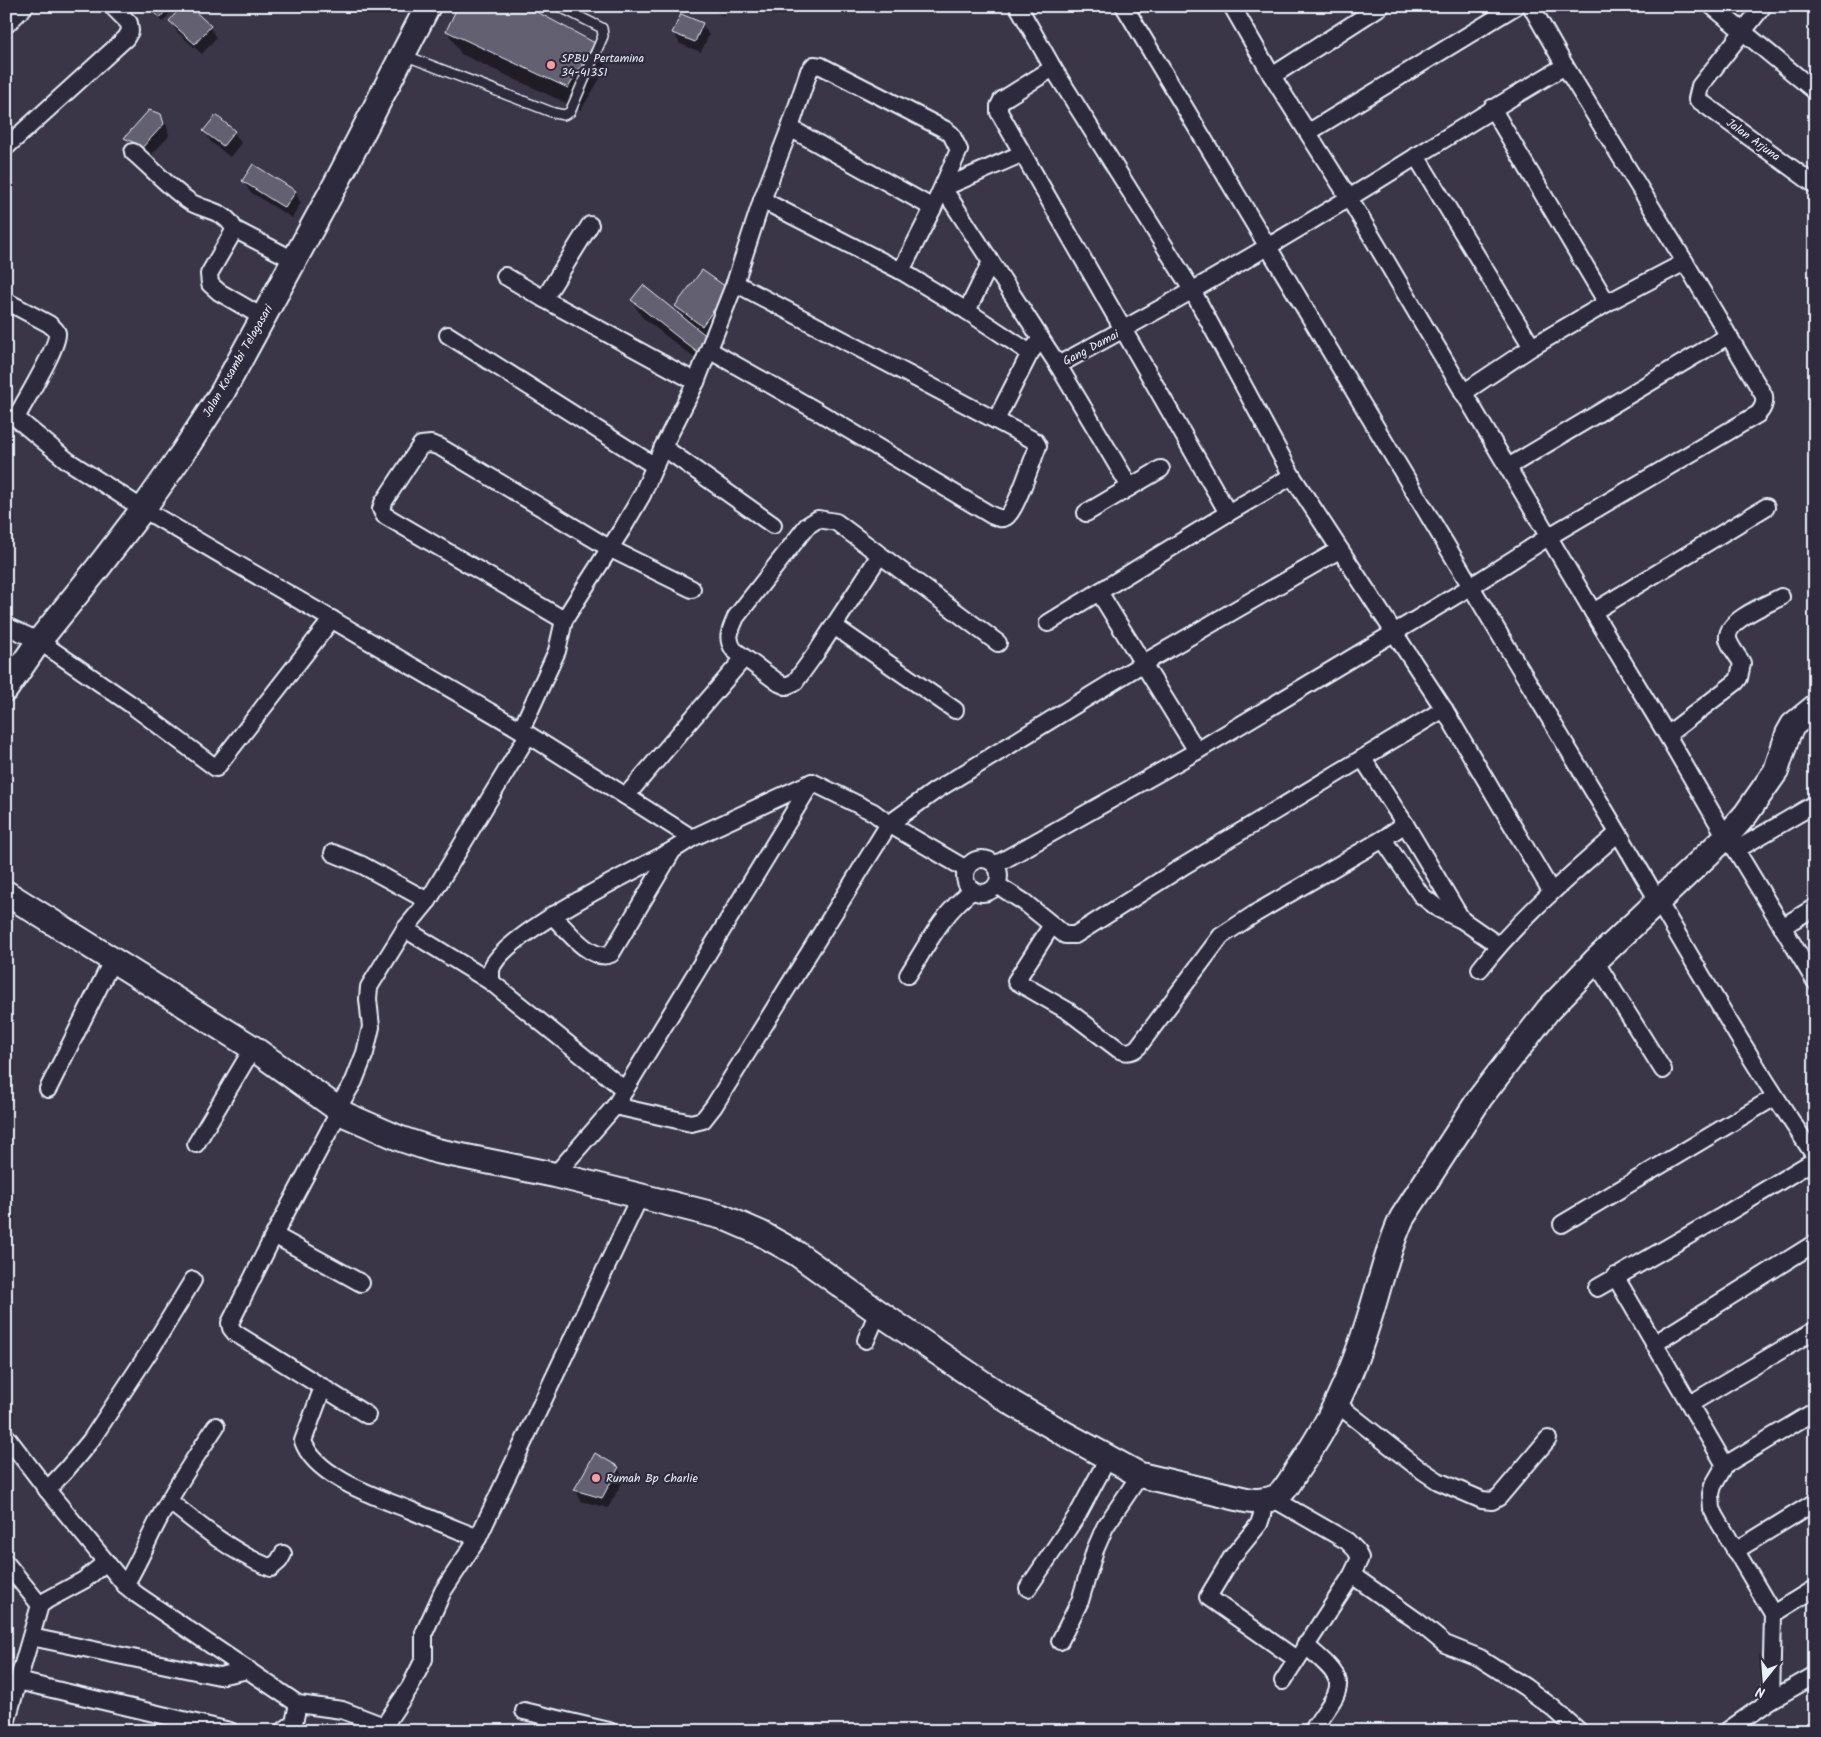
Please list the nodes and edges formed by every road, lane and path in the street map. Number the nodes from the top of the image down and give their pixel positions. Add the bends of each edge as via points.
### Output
1 (25, 6) edge
2 (112, 6) edge
3 (428, 6) edge
4 (558, 6) edge
5 (1018, 6) edge
6 (1124, 6) edge
7 (1381, 6) edge
8 (1516, 6) edge
9 (1531, 6) edge
10 (1712, 6) edge
11 (1762, 6) edge
12 (1237, 8) edge
13 (6, 26) edge
14 (1743, 32) junction
15 (403, 54) junction
16 (1565, 66) junction
17 (1053, 68) junction
18 (1272, 76) junction
19 (1815, 91) edge
20 (1492, 108) junction
21 (790, 128) junction
22 (1309, 132) junction
23 (6, 146) edge
24 (133, 152) dead end
25 (1021, 154) junction
26 (1416, 156) junction
27 (1815, 185) edge
28 (943, 188) junction
29 (1349, 198) junction
30 (762, 200) junction
31 (934, 208) junction
32 (590, 225) dead end
33 (234, 229) junction
34 (1268, 246) junction
35 (294, 260) junction
36 (991, 262) junction
37 (1685, 262) junction
38 (901, 271) junction
39 (505, 276) dead end
40 (735, 283) junction
41 (1192, 290) junction
42 (544, 300) junction
43 (6, 301) edge
44 (1607, 303) junction
45 (967, 311) junction
46 (264, 318) junction
47 (1124, 330) junction
48 (448, 335) dead end
49 (1728, 336) junction
50 (1041, 339) junction
51 (1532, 347) junction
52 (709, 350) junction
53 (1030, 353) junction
54 (1058, 366) junction
55 (696, 382) junction
56 (1464, 393) junction
57 (11, 415) edge
58 (996, 420) junction
59 (663, 448) junction
60 (655, 466) junction
61 (1508, 467) junction
62 (1160, 469) dead end
63 (1292, 476) junction
64 (1130, 487) junction
65 (1766, 507) dead end
66 (143, 509) junction
67 (1086, 513) dead end
68 (1228, 513) junction
69 (774, 524) dead end
70 (1548, 537) junction
71 (609, 548) junction
72 (1339, 550) junction
73 (880, 555) junction
74 (1470, 587) junction
75 (692, 589) dead end
76 (1100, 592) junction
77 (1781, 597) dead end
78 (1593, 612) junction
79 (332, 618) junction
80 (564, 620) junction
81 (1048, 623) dead end
82 (6, 626) edge
83 (834, 626) junction
84 (1393, 633) junction
85 (39, 641) junction
86 (998, 643) dead end
87 (744, 658) junction
88 (1142, 664) junction
89 (6, 689) edge
90 (1815, 707) edge
91 (1444, 709) junction
92 (955, 710) dead end
93 (524, 733) junction
94 (1667, 735) junction
95 (1197, 752) junction
96 (1363, 759) junction
97 (812, 782) junction
98 (626, 796) junction
99 (1815, 804) edge
100 (889, 824) junction
101 (1406, 824) junction
102 (1618, 833) junction
103 (692, 838) junction
104 (1383, 839) junction
105 (1731, 844) junction
106 (673, 850) junction
107 (334, 853) dead end
108 (995, 865) junction
109 (966, 869) junction
110 (996, 885) junction
111 (973, 890) junction
112 (1551, 892) junction
113 (6, 893) edge
114 (428, 901) junction
115 (1658, 902) junction
116 (1815, 907) edge
117 (552, 915) junction
118 (1462, 920) junction
119 (1052, 925) junction
120 (1782, 927) junction
121 (405, 929) junction
122 (1498, 945) junction
123 (113, 959) junction
124 (1595, 961) junction
125 (1480, 969) dead end
126 (908, 975) dead end
127 (1815, 981) edge
128 (491, 982) junction
129 (253, 1048) junction
130 (1663, 1070) dead end
131 (48, 1089) dead end
132 (625, 1090) junction
133 (1775, 1097) junction
134 (615, 1106) junction
135 (339, 1110) junction
136 (196, 1144) dead end
137 (1815, 1156) edge
138 (1815, 1160) edge
139 (555, 1175) junction
140 (640, 1196) junction
141 (1562, 1224) dead end
142 (274, 1235) junction
143 (1815, 1243) edge
144 (1615, 1276) junction
145 (193, 1280) dead end
146 (361, 1283) dead end
147 (1597, 1288) dead end
148 (878, 1312) junction
149 (1815, 1330) edge
150 (866, 1340) dead end
151 (1654, 1344) junction
152 (323, 1387) junction
153 (1337, 1404) junction
154 (1690, 1404) junction
155 (1815, 1411) edge
156 (367, 1415) dead end
157 (216, 1426) dead end
158 (6, 1436) edge
159 (1548, 1439) dead end
160 (1108, 1458) junction
161 (1725, 1466) junction
162 (1140, 1474) junction
163 (47, 1490) junction
164 (1268, 1499) junction
165 (169, 1501) junction
166 (1815, 1502) edge
167 (478, 1538) junction
168 (1735, 1551) junction
169 (282, 1554) dead end
170 (106, 1562) junction
171 (6, 1563) edge
172 (1352, 1575) junction
173 (125, 1585) junction
174 (1028, 1588) dead end
175 (1815, 1588) edge
176 (40, 1605) junction
177 (1773, 1614) junction
178 (31, 1637) junction
179 (1060, 1641) dead end
180 (1301, 1652) junction
181 (250, 1670) junction
182 (1815, 1675) edge
183 (18, 1681) junction
184 (1283, 1681) dead end
185 (1771, 1700) junction
186 (298, 1704) junction
187 (524, 1711) dead end
188 (6, 1723) edge
189 (291, 1728) edge
190 (386, 1728) edge
191 (230, 1731) edge
192 (609, 1731) edge
193 (1312, 1731) edge
194 (1579, 1731) edge
195 (1727, 1731) edge

1 - 13 street
2 - 23 street via 129,23 130,31 126,38
3 - 15 street, Jalan Kosambi Telagasari
4 - 15 lane via 595,23 602,28 604,36 570,112 564,115
5 - 17 street
6 - 34 street
7 - 18 street
8 - 22 street
9 - 16 street
10 - 14 street
11 - 14 street
12 - 18 street
14 - 19 street
14 - 27 street, Jalan Arjuna via 1700,86 1697,99
15 - 35 street, Jalan Kosambi Telagasari
16 - 20 street, Gang Damai
16 - 37 street
17 - 25 street via 1002,100 999,106
17 - 41 street
18 - 22 street
20 - 26 street, Gang Damai
20 - 44 street
21 - 28 street via 809,71 814,65 821,66 951,134 959,150
21 - 30 street
21 - 31 street
22 - 29 street
24 - 33 street via 181,195 224,217
25 - 28 street
25 - 47 street
26 - 29 street, Gang Damai
26 - 51 street
28 - 31 street
28 - 36 street
29 - 34 street, Gang Damai
29 - 56 street
30 - 38 street
30 - 40 street
31 - 38 street
32 - 42 street
33 - 35 street
33 - 46 street via 209,274 210,284
34 - 41 street, Gang Damai
34 - 74 street
35 - 46 street, Jalan Kosambi Telagasari
36 - 45 street
36 - 50 street
37 - 44 street
37 - 49 street
38 - 45 street
39 - 42 street
40 - 52 street
40 - 58 street
41 - 47 street, Gang Damai
41 - 63 street
42 - 55 street
43 - 57 street via 49,324 57,333 44,367
44 - 51 street
45 - 53 street
46 - 66 street, Jalan Kosambi Telagasari via 222,393
47 - 54 street, Gang Damai
47 - 68 street
48 - 60 street
49 - 61 street
49 - 70 street via 1764,396 1765,402 1758,414
50 - 53 street
50 - 54 street
51 - 56 street
52 - 55 street
52 - 58 street via 991,516 1003,519 1019,494 1038,446 1031,438
53 - 58 street
54 - 64 street
55 - 59 street
56 - 61 street
57 - 66 street via 68,461
59 - 60 street
59 - 69 street
60 - 71 street via 642,495
61 - 70 street
62 - 64 street
63 - 68 street
63 - 72 street
64 - 67 street
65 - 78 street
66 - 79 street
66 - 85 street, Jalan Kosambi Telagasari
68 - 76 street
70 - 74 street
70 - 78 street
71 - 75 street
71 - 80 street
71 - 80 street via 431,444 421,445 383,503 384,515
72 - 84 street
72 - 88 street
73 - 83 street
73 - 86 street
73 - 87 street via 836,522 818,519 808,526 736,617 729,643
74 - 84 street
74 - 102 street
76 - 81 street
76 - 88 street
77 - 94 street via 1750,612 1730,630 1728,640 1742,663 1740,678
78 - 94 street
79 - 85 street via 216,768
79 - 93 street
80 - 93 street via 557,651
82 - 85 street
83 - 87 street via 795,682 786,686
83 - 92 street
84 - 91 street
84 - 95 street
85 - 89 street, Jalan Kosambi Telagasari
87 - 98 street
88 - 95 street
88 - 100 street
90 - 105 street via 1793,725 1776,771
91 - 96 street
91 - 112 street
93 - 98 street
93 - 114 street
94 - 105 street
95 - 108 street
96 - 101 street
96 - 119 street via 1075,934 1065,935
97 - 100 street via 873,812
97 - 103 street
97 - 132 street
98 - 103 street
99 - 105 street
100 - 109 street
100 - 134 street via 703,1120 691,1123
101 - 104 street
101 - 118 street
102 - 112 street
102 - 115 street
103 - 106 street
104 - 118 street via 1421,895 1439,909
104 - 119 street via 1221,936 1138,1048 1130,1052 1118,1049 1068,1011 1016,981
105 - 115 street
105 - 120 street
106 - 117 street
106 - 117 street via 611,954 600,956 586,948
107 - 114 street
108 - 109 street via 979,859
108 - 110 street via 999,876
109 - 111 street via 966,881
110 - 111 street via 984,893
110 - 119 street
111 - 126 street via 958,901 942,921
112 - 122 street
113 - 123 street
114 - 121 street
115 - 124 street
115 - 133 street
116 - 120 street
117 - 128 street via 503,953 491,970
118 - 122 street
120 - 127 street
121 - 128 street
121 - 135 street via 369,987 371,1027 365,1053
122 - 125 street
123 - 129 street
123 - 131 street
124 - 130 street
124 - 153 street via 1548,1010 1480,1098 1402,1218 1392,1239 1369,1320
128 - 132 street
129 - 135 street
129 - 136 street
132 - 134 street
133 - 137 street
133 - 141 street
134 - 139 street
135 - 139 street via 383,1132 437,1151
135 - 142 street
138 - 144 street
139 - 140 street
140 - 148 street via 723,1218 760,1233 796,1253
140 - 167 street
142 - 146 street
142 - 152 street via 230,1323 231,1328
143 - 151 street
144 - 147 street
144 - 151 street
145 - 163 street via 91,1440
148 - 150 street
148 - 160 street via 1046,1424
149 - 154 street
151 - 154 street
152 - 156 street
152 - 167 street via 303,1441 316,1461 357,1489
153 - 159 street via 1417,1467 1482,1500 1492,1501 1499,1497
153 - 164 street via 1280,1494
154 - 161 street
155 - 161 street
157 - 165 street
158 - 163 street
160 - 162 street
160 - 174 street via 1078,1514
161 - 168 street via 1713,1486 1711,1502
162 - 164 street via 1249,1501
162 - 179 street via 1105,1527 1080,1601
163 - 170 street
164 - 172 street via 1354,1547 1360,1558
164 - 180 street via 1259,1524 1232,1556 1208,1597
165 - 169 street via 250,1559 271,1568
165 - 173 street
166 - 168 street
167 - 190 street via 443,1591 424,1633 424,1659
168 - 177 street
170 - 173 street
170 - 176 street
171 - 176 street
172 - 180 street
172 - 194 street via 1445,1644 1480,1658 1525,1687
173 - 181 street
175 - 177 street
176 - 178 street
177 - 185 street
178 - 181 street via 220,1676
178 - 183 street
180 - 184 street
180 - 193 street via 1323,1659 1338,1680 1331,1705
181 - 186 street
182 - 185 street
183 - 188 street
183 - 191 street
185 - 195 street
186 - 189 street
186 - 190 street via 342,1710
187 - 192 street

